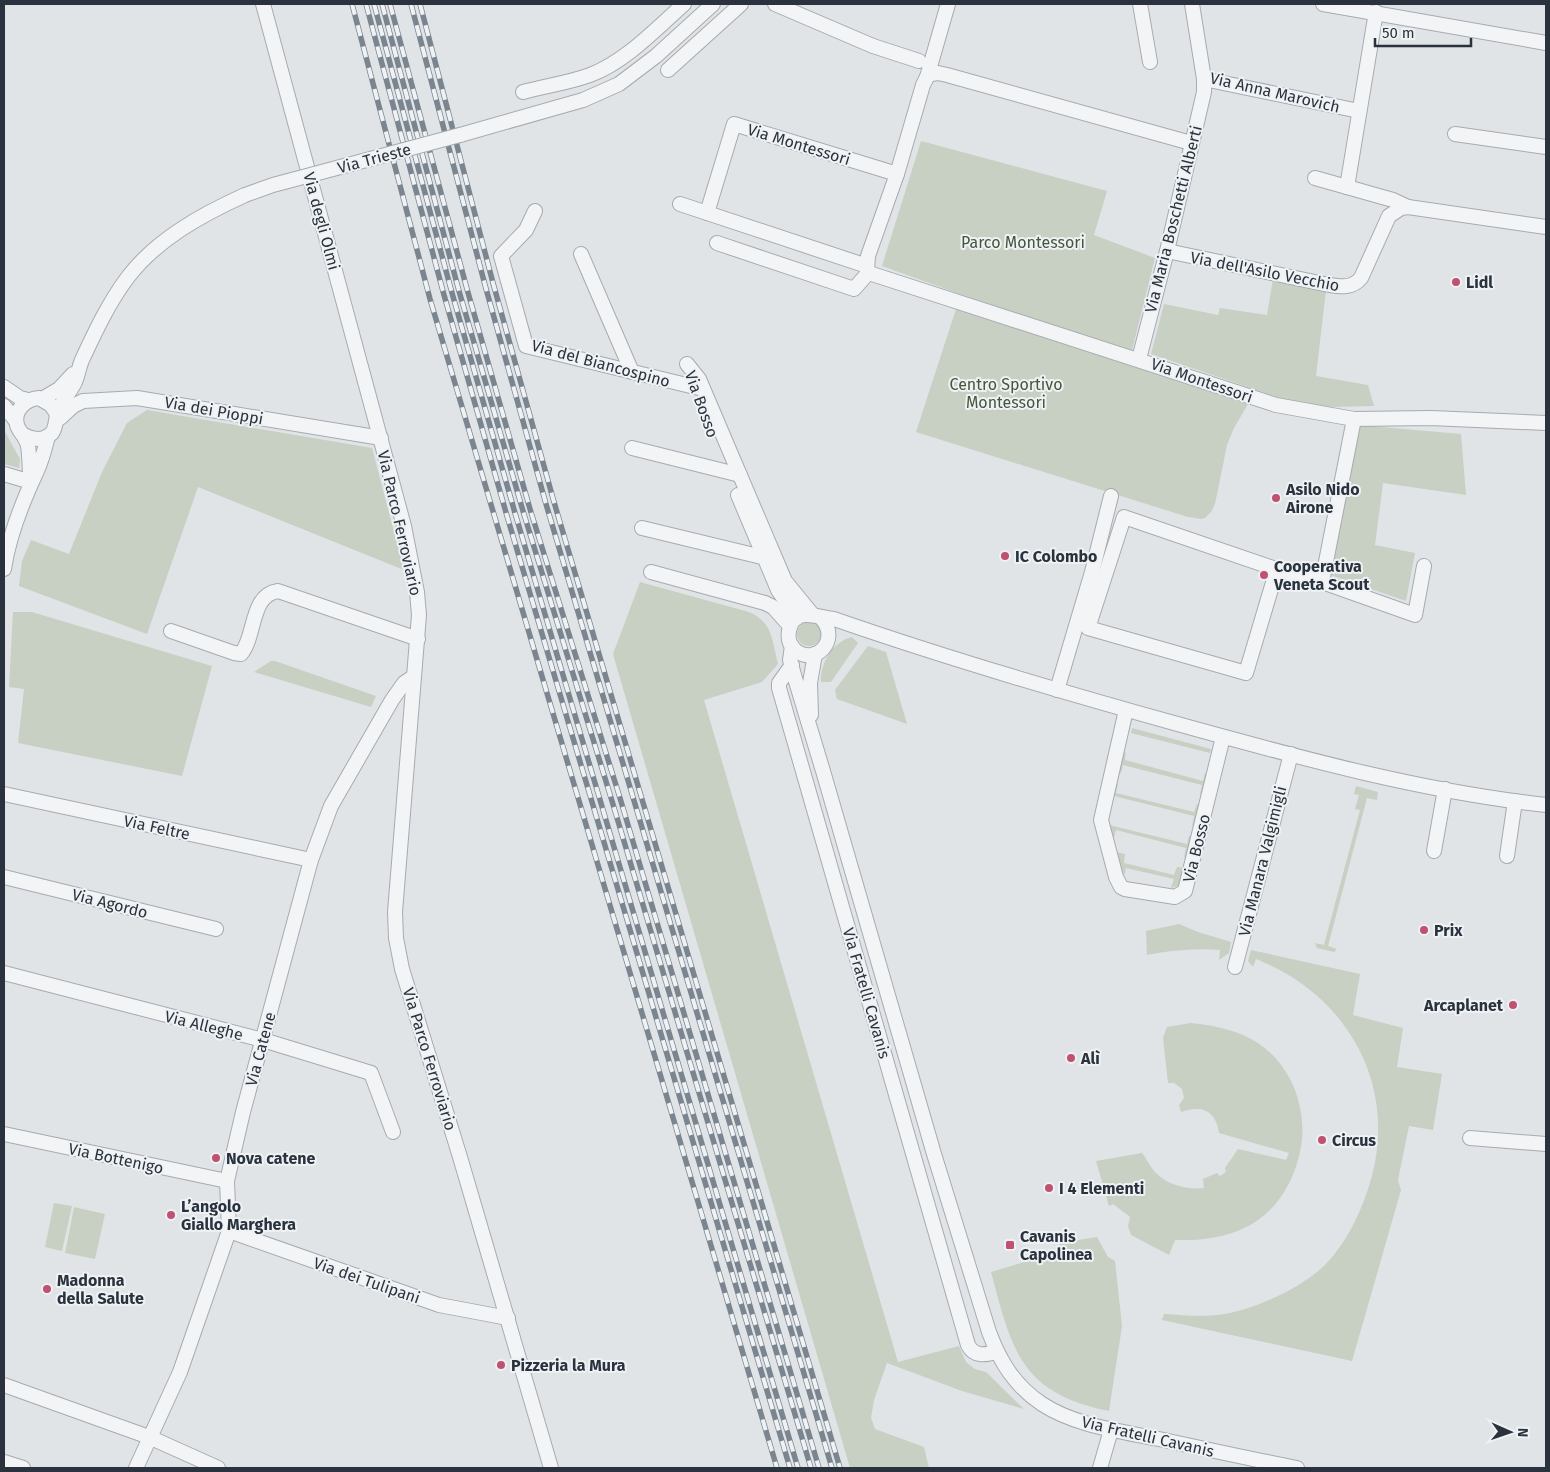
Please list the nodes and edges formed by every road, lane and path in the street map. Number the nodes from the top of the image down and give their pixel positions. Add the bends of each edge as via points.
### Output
1 (263, 4) edge
2 (684, 4) edge
3 (713, 4) edge
4 (741, 4) edge
5 (774, 4) edge
6 (948, 4) edge
7 (1140, 4) edge
8 (1192, 4) edge
9 (1323, 4) edge
10 (1376, 12) junction
11 (1546, 43) edge
12 (919, 61) dead end
13 (1150, 62) dead end
14 (668, 70) dead end
15 (927, 77) junction
16 (1204, 79) junction
17 (523, 92) dead end
18 (1360, 111) junction
19 (1455, 134) dead end
20 (1191, 143) junction
21 (1546, 148) edge
22 (897, 174) junction
23 (1315, 178) dead end
24 (1346, 187) junction
25 (680, 204) dead end
26 (1408, 207) junction
27 (535, 211) dead end
28 (705, 212) junction
29 (1546, 227) edge
30 (717, 243) dead end
31 (1167, 251) junction
32 (581, 254) dead end
33 (868, 269) junction
34 (1139, 359) junction
35 (632, 372) junction
36 (73, 378) junction
37 (4, 387) edge
38 (699, 388) joint
39 (42, 399) junction
40 (28, 400) junction
41 (4, 406) edge
42 (1354, 419) junction
43 (16, 421) junction
44 (1546, 423) edge
45 (54, 425) junction
46 (24, 435) junction
47 (381, 438) junction
48 (632, 448) dead end
49 (4, 474) edge
50 (734, 474) junction
51 (31, 482) junction
52 (1110, 496) dead end
53 (642, 528) dead end
54 (769, 558) junction
55 (1424, 566) dead end
56 (4, 569) edge
57 (1277, 569) junction
58 (651, 572) dead end
59 (1322, 582) junction
60 (817, 616) junction
61 (794, 622) junction
62 (863, 630) junction
63 (171, 631) dead end
64 (829, 638) junction
65 (418, 639) junction
66 (792, 646) junction
67 (815, 654) junction
68 (792, 665) junction
69 (413, 677) junction
70 (1057, 690) junction
71 (1126, 710) junction
72 (812, 734) junction
73 (1223, 737) junction
74 (1291, 754) junction
75 (1445, 789) junction
76 (4, 794) edge
77 (1515, 801) junction
78 (1546, 806) edge
79 (1434, 851) dead end
80 (1507, 856) dead end
81 (311, 860) junction
82 (4, 877) edge
83 (216, 929) dead end
84 (1235, 967) dead end
85 (4, 973) edge
86 (263, 1040) junction
87 (393, 1132) dead end
88 (4, 1134) edge
89 (1470, 1138) dead end
90 (1546, 1144) edge
91 (228, 1181) junction
92 (229, 1231) junction
93 (508, 1318) junction
94 (962, 1324) junction
95 (989, 1332) junction
96 (996, 1352) junction
97 (4, 1386) edge
98 (1111, 1430) junction
99 (149, 1437) junction
100 (4, 1462) edge
101 (23, 1468) edge
102 (136, 1468) edge
103 (218, 1468) edge
104 (551, 1468) edge
105 (1100, 1468) edge
106 (1297, 1468) edge

1 - 47 street, Via degli Olmi
2 - 17 street via 638,46 606,67 590,75
3 - 36 street, Via Trieste, bridge via 625,80 583,100 273,185 215,208 156,249 128,277 96,329
4 - 14 street
5 - 12 street via 873,46
6 - 15 street
7 - 13 street
8 - 16 street, Via Anna Marovich
9 - 10 street
10 - 11 street
10 - 18 street
15 - 20 street via 938,73 947,75
15 - 22 street
16 - 18 street, Via Anna Marovich
16 - 20 street, Via Maria Boschetti Alberti via 1204,92
18 - 24 street
19 - 21 street
20 - 31 street, Via Maria Boschetti Alberti
22 - 28 street, Via Montessori via 734,124
22 - 33 street via 868,256
23 - 24 street
24 - 26 street
25 - 28 street
26 - 29 street
26 - 31 street, Via dell'Asilo Vecchio via 1389,216 1361,278 1347,287
27 - 35 street, Via del Biancospino via 526,230 501,256 526,346
28 - 33 street, Via Montessori
30 - 33 street via 854,289
31 - 34 street, Via Maria Boschetti Alberti
32 - 35 street
33 - 34 street, Via Montessori via 1018,322
34 - 42 street, Via Montessori via 1276,405
35 - 38 street, Via del Biancospino
36 - 39 street, Via Trieste
36 - 45 street, Via Trieste
37 - 40 street
38 - 50 street, Via Bosso
39 - 40 street, Via Trieste
39 - 45 street via 51,405
40 - 43 street via 17,412
41 - 43 street
42 - 44 street, Via Montessori via 1431,418
42 - 59 street
43 - 46 street, Via Trieste
45 - 46 street via 36,440
45 - 47 street, Via dei Pioppi via 68,409 83,401 137,398
45 - 51 street, Via Trieste
46 - 51 street, Via Trieste
47 - 65 street, Via Parco Ferroviario via 417,592
48 - 50 street
49 - 51 street
50 - 54 street, Via Bosso
51 - 56 street, Via Trieste via 12,532
52 - 70 street via 1092,572
53 - 54 street
54 - 60 street, Via Bosso
54 - 61 street, Via Bosso via 778,590
55 - 59 street via 1415,615
57 - 57 street via 1124,517 1088,628 1246,673
57 - 59 street
58 - 61 street via 765,603
60 - 61 street via 802,615
60 - 62 street
60 - 64 street, Via Bosso via 828,628
61 - 66 street, Via Bosso via 789,639
62 - 64 street via 845,631
62 - 70 street
63 - 65 street via 241,654 262,601 270,593 278,591
64 - 67 street
65 - 69 street, Via Parco Ferroviario
66 - 67 street via 804,654
66 - 68 street, Via Fratelli Cavanis
67 - 72 street, Via Fratelli Cavanis via 810,683
68 - 72 street, Via Fratelli Cavanis
68 - 94 street, Via Fratelli Cavanis via 779,688
69 - 81 street, Via Catene via 404,683 392,700 331,806
69 - 93 street, Via Parco Ferroviario via 395,912 396,938 402,969
70 - 71 street
71 - 73 street
71 - 73 street, Via Bosso via 1101,820 1116,877 1125,889 1175,897 1185,891
72 - 95 street, Via Fratelli Cavanis
73 - 74 street
74 - 75 street
74 - 84 street, Via Manara Valgimigli
75 - 77 street
75 - 79 street
76 - 81 street, Via Feltre
77 - 78 street
77 - 80 street
81 - 86 street, Via Catene
82 - 83 street, Via Agordo
85 - 86 street, Via Alleghe
86 - 87 street, Via Alleghe via 372,1073
86 - 91 street, Via Catene
88 - 91 street, Via Bottenigo
89 - 90 street
91 - 92 street, Via Catene
92 - 93 street, Via dei Tulipani via 439,1306
92 - 99 street, Via Catene via 180,1372
93 - 104 street, Via Parco Ferroviario
94 - 95 street via 974,1335
94 - 96 street, Via Fratelli Cavanis via 972,1351 984,1355
95 - 96 street, Via Fratelli Cavanis
96 - 98 street, Via Fratelli Cavanis via 1010,1375 1042,1404 1069,1418
97 - 99 street
98 - 105 street
98 - 106 street, Via Fratelli Cavanis
99 - 102 street, Via Catene
99 - 103 street
100 - 101 street

